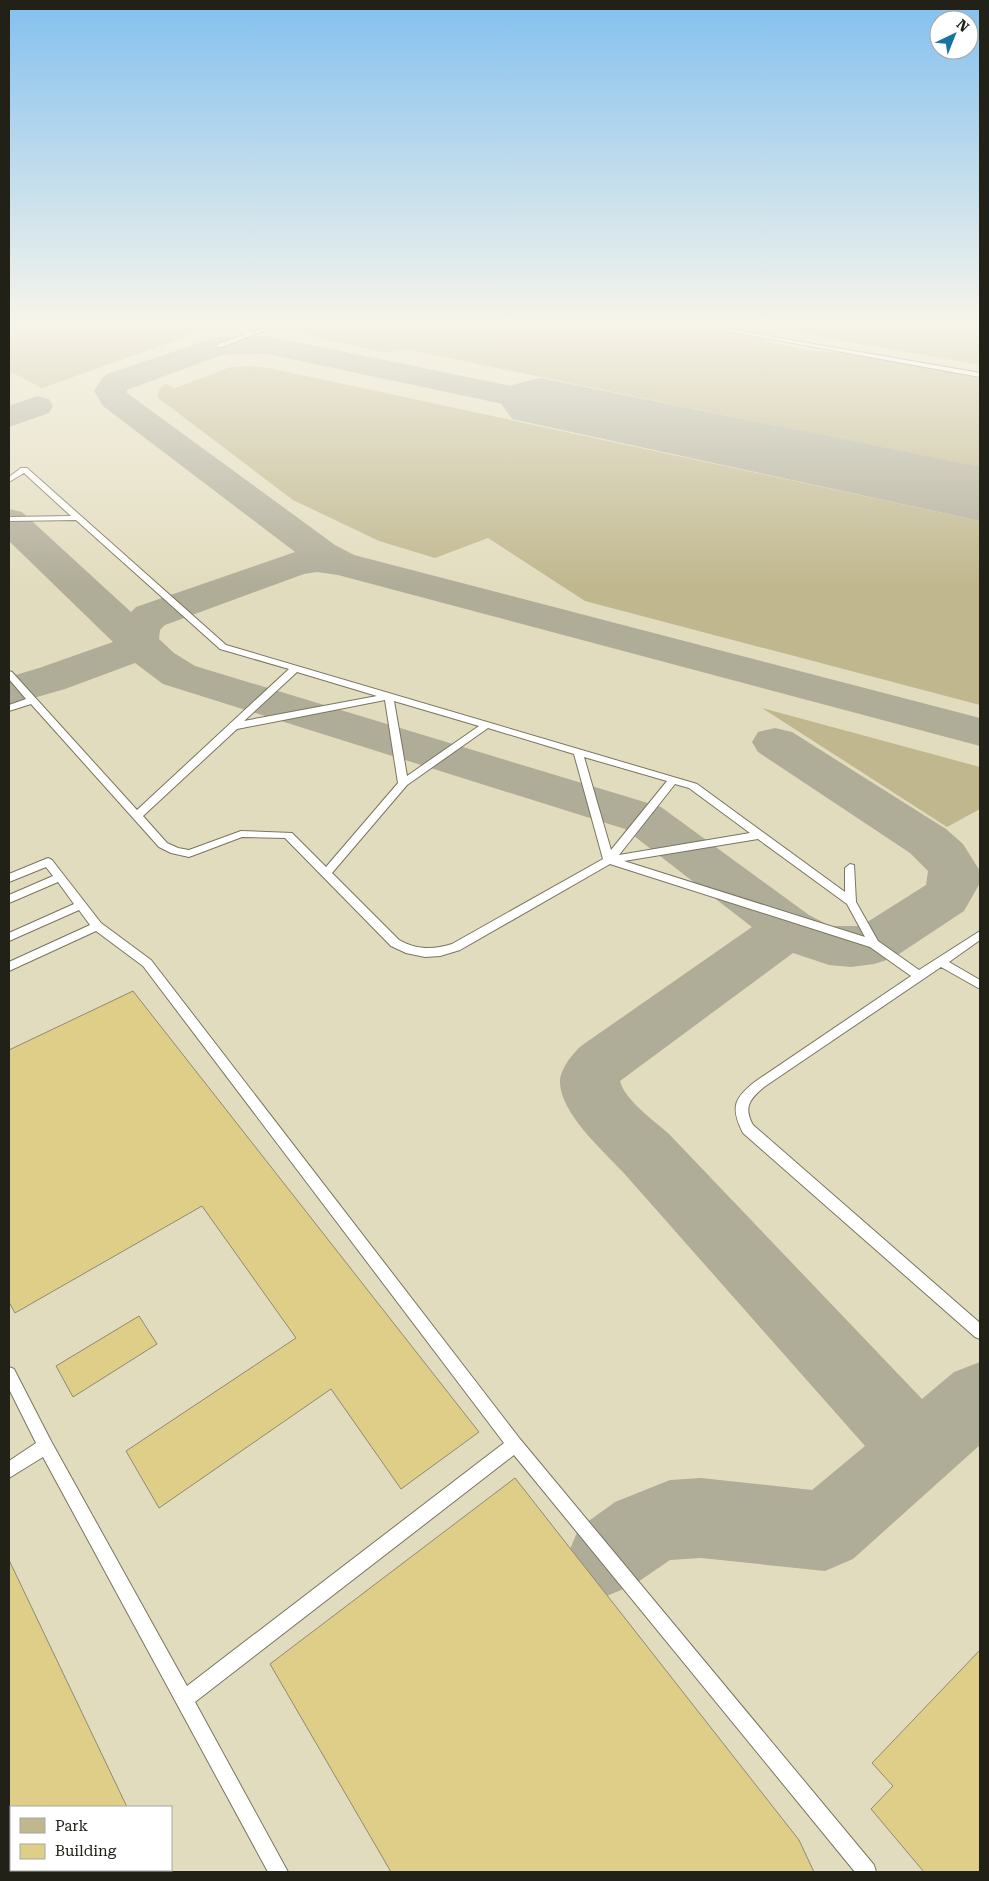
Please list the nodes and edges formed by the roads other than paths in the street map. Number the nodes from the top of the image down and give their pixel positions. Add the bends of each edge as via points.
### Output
1 (9, 480) edge
2 (77, 518) junction
3 (9, 519) edge
4 (296, 668) junction
5 (9, 674) edge
6 (389, 696) junction
7 (32, 700) junction
8 (9, 708) edge
9 (487, 725) junction
10 (235, 726) junction
11 (578, 752) junction
12 (673, 780) junction
13 (403, 783) junction
14 (137, 816) junction
15 (759, 835) junction
16 (608, 860) junction
17 (850, 868) dead end
18 (326, 873) junction
19 (60, 877) junction
20 (9, 878) edge
21 (9, 899) edge
22 (851, 902) junction
23 (81, 905) junction
24 (97, 926) junction
25 (980, 935) edge
26 (9, 937) edge
27 (874, 944) junction
28 (941, 962) junction
29 (9, 967) edge
30 (919, 976) junction
31 (980, 985) edge
32 (980, 1332) edge
33 (9, 1374) edge
34 (515, 1444) junction
35 (46, 1446) junction
36 (9, 1470) edge
37 (184, 1699) junction
38 (278, 1872) edge
39 (867, 1872) edge

1 - 2 lane via 24,470
2 - 3 lane
2 - 4 lane via 216,643
4 - 6 lane
4 - 10 lane
5 - 7 lane
6 - 9 lane
6 - 10 lane
6 - 13 lane
7 - 8 lane
7 - 14 lane
9 - 11 lane
9 - 13 lane
10 - 14 lane
11 - 12 lane
11 - 16 lane
12 - 15 lane via 693,786
12 - 16 lane
13 - 18 lane
14 - 18 lane via 163,845 189,854 240,834 288,835
15 - 16 lane
15 - 22 lane
16 - 18 lane via 456,947 424,954 395,943
16 - 27 lane
17 - 22 lane
19 - 20 lane via 48,862
19 - 21 lane
19 - 23 lane
22 - 27 lane
23 - 24 lane
23 - 26 lane
24 - 29 lane
24 - 34 lane via 147,963
25 - 28 lane
27 - 30 lane
28 - 30 lane
28 - 31 lane
30 - 32 lane via 746,1095 740,1106 741,1117 748,1129
33 - 35 lane
34 - 37 lane
34 - 39 lane
35 - 36 lane
35 - 37 lane
37 - 38 lane

